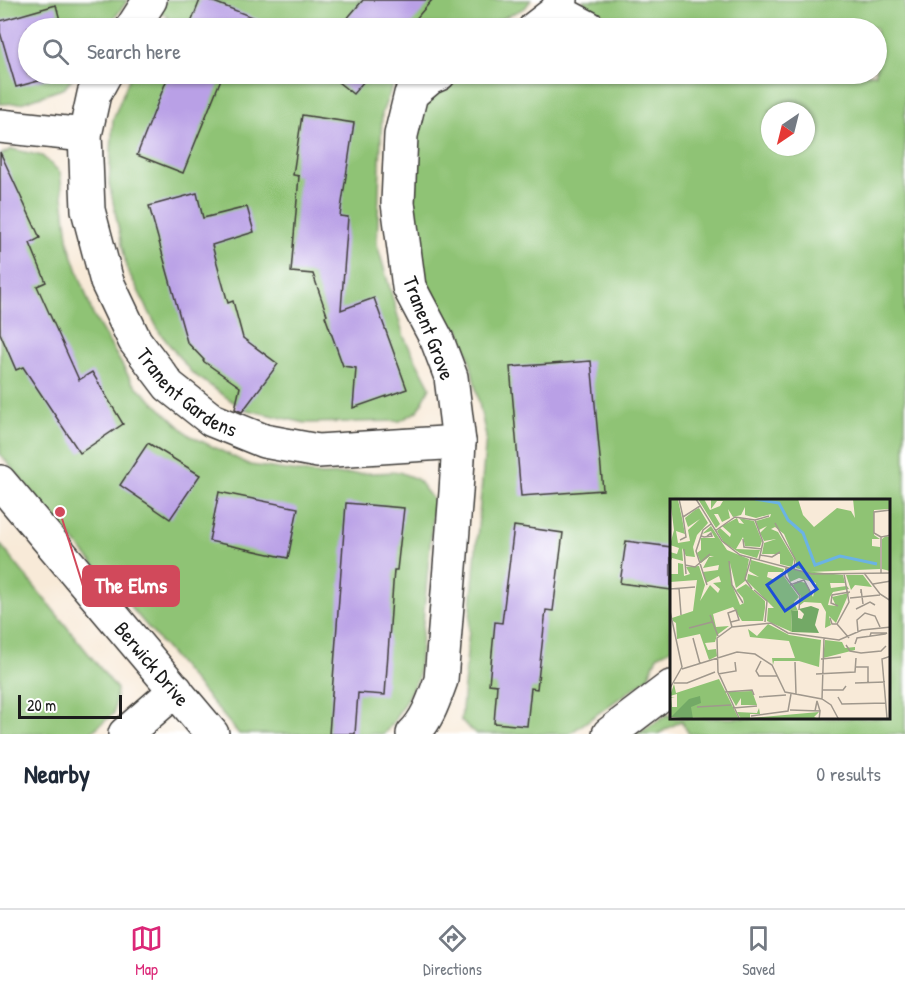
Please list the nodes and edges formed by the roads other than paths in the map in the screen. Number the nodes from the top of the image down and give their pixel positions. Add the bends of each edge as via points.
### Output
1 (150, 0) edge
2 (138, 18) edge
3 (100, 84) edge
4 (423, 84) edge
5 (0, 126) edge
6 (85, 135) junction
7 (459, 442) junction
8 (0, 482) edge
9 (670, 688) edge
10 (176, 690) junction
11 (419, 732) edge
12 (125, 734) edge
13 (212, 734) edge
14 (609, 734) edge

1 - 2 street
3 - 6 street, Tranent Gardens
4 - 7 street, Tranent Grove via 411,94 400,135 398,203 409,287 451,376
5 - 6 street
6 - 7 street, Tranent Gardens via 88,210 107,282 135,341 170,386 212,420 264,441 318,451
7 - 11 street, Tranent Grove via 441,680
8 - 10 street, Berwick Drive
9 - 14 street
10 - 12 street
10 - 13 street, Berwick Drive

